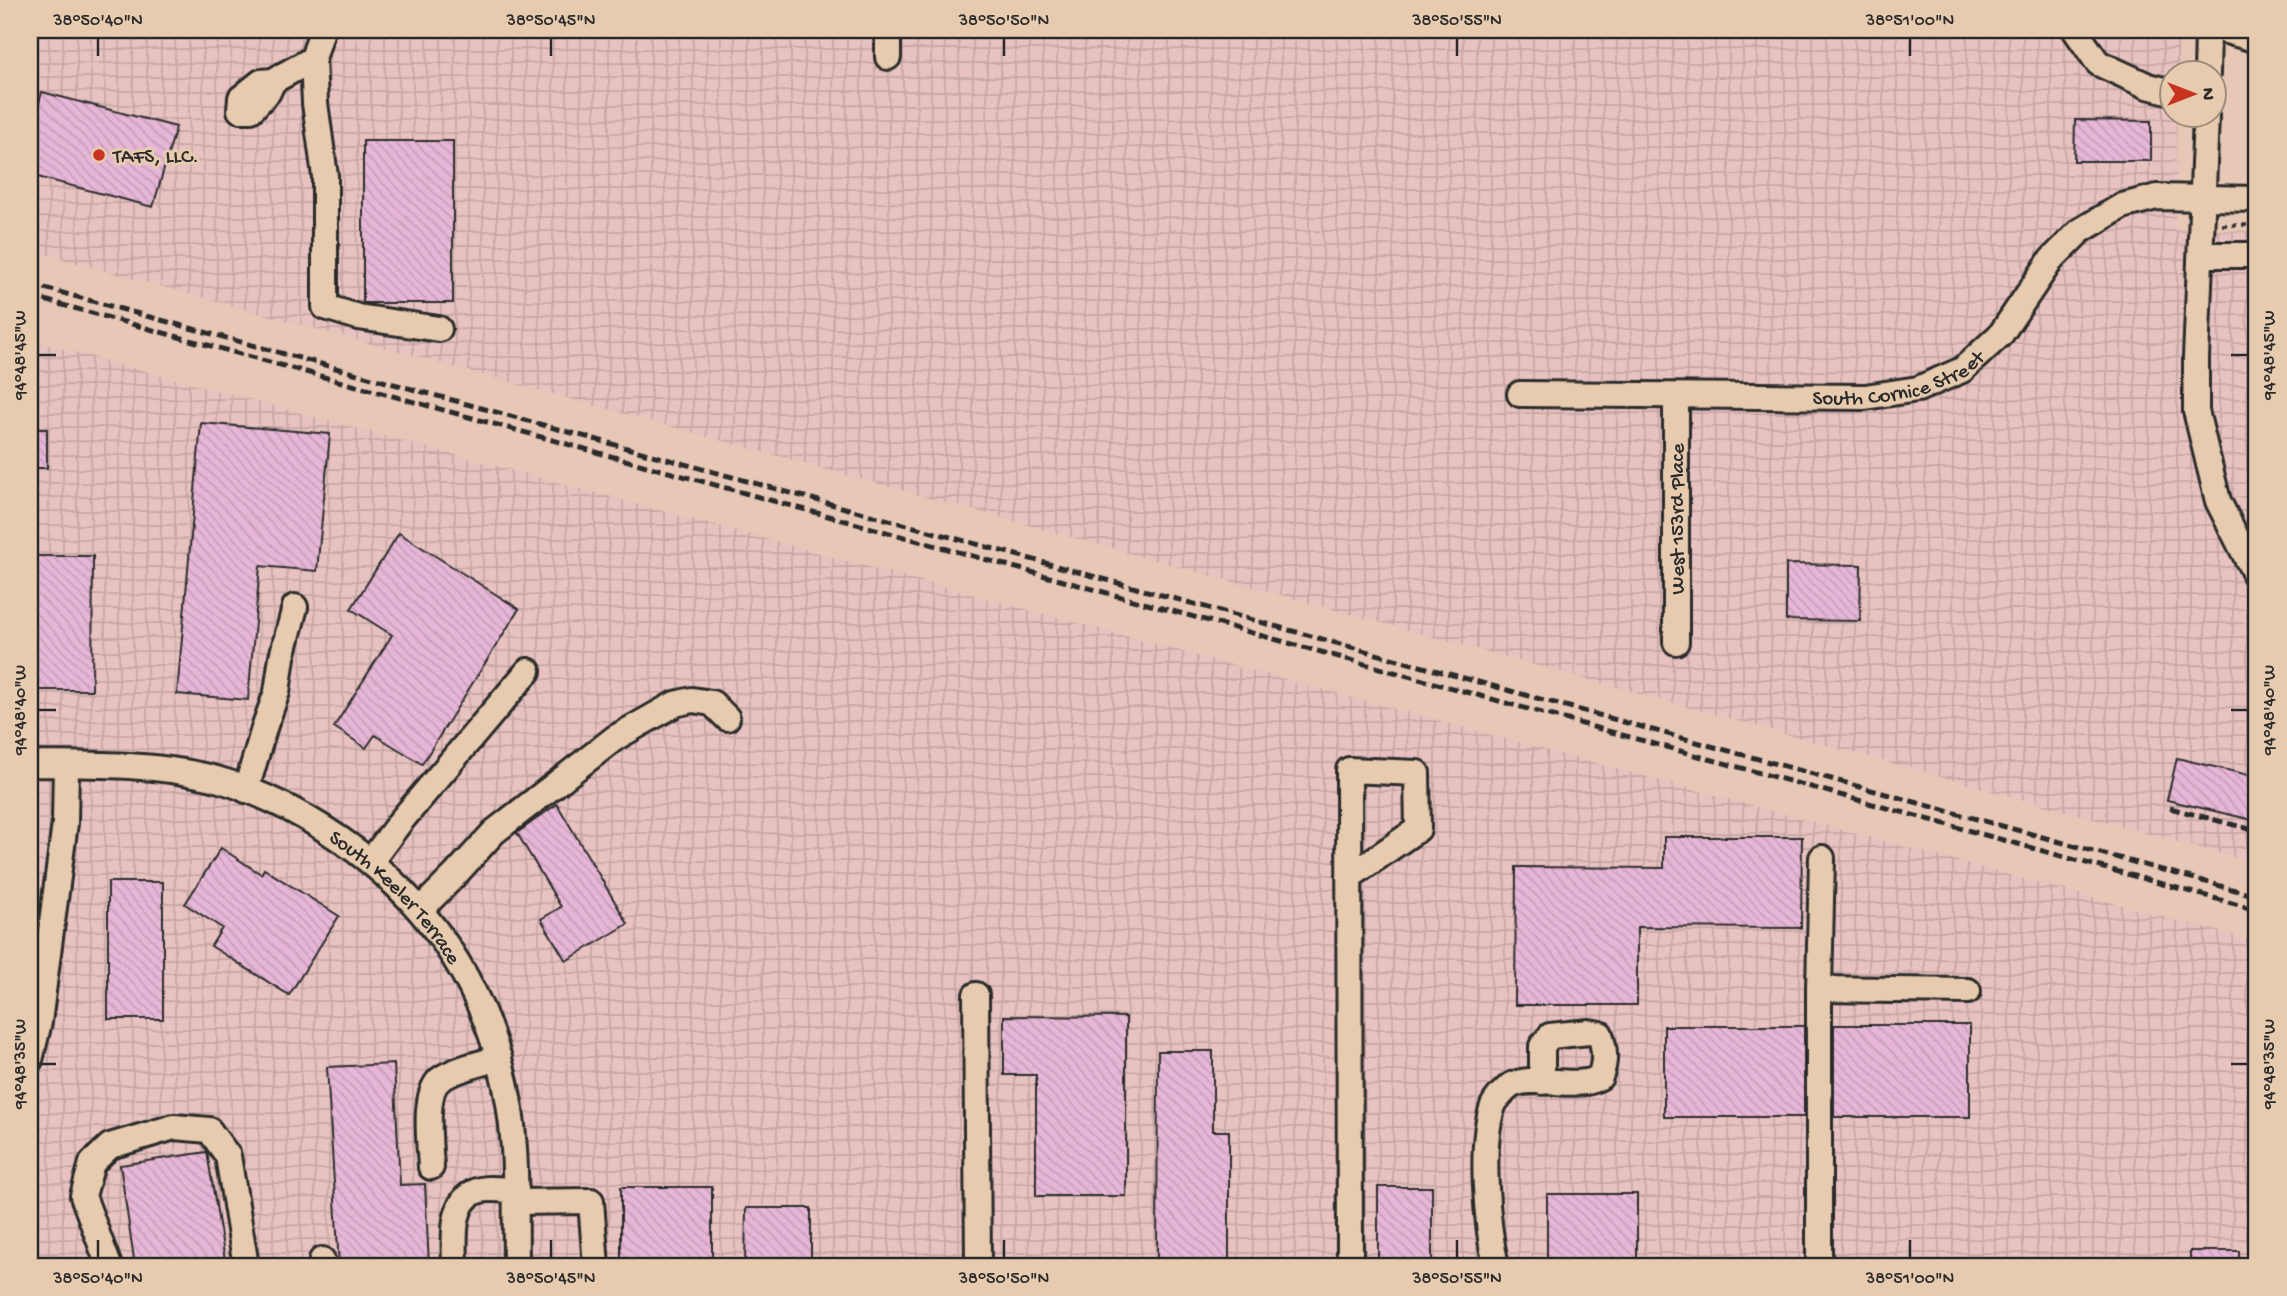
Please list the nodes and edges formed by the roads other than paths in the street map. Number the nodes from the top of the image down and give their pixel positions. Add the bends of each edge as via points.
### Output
1 (322, 30) edge
2 (888, 30) edge
3 (2075, 30) edge
4 (2208, 30) edge
5 (2223, 30) edge
6 (2257, 43) edge
7 (888, 57) dead end
8 (313, 59) junction
9 (2207, 60) edge
10 (273, 81) dead end
11 (2158, 88) edge
12 (2206, 130) edge
13 (2204, 198) junction
14 (2257, 198) edge
15 (2201, 255) junction
16 (2257, 255) edge
17 (439, 328) dead end
18 (1520, 394) dead end
19 (1676, 396) junction
20 (2257, 578) edge
21 (295, 607) dead end
22 (1676, 642) dead end
23 (528, 671) dead end
24 (727, 718) dead end
25 (30, 764) edge
26 (66, 765) junction
27 (246, 790) junction
28 (1822, 858) dead end
29 (371, 861) junction
30 (1349, 877) junction
31 (419, 910) junction
32 (1819, 989) junction
33 (1968, 991) dead end
34 (976, 995) dead end
35 (499, 1058) junction
36 (30, 1060) edge
37 (1542, 1082) dead end
38 (431, 1167) dead end
39 (516, 1196) junction
40 (109, 1266) edge
41 (246, 1266) edge
42 (455, 1266) edge
43 (516, 1266) edge
44 (596, 1266) edge
45 (978, 1266) edge
46 (1350, 1266) edge
47 (1496, 1266) edge
48 (1819, 1266) edge

1 - 8 street
2 - 7 street
3 - 11 street via 2098,63
4 - 9 street
5 - 6 street
8 - 10 street
8 - 17 street via 325,176 325,307 358,317
12 - 13 street
13 - 14 street, South Cornice Street
13 - 15 street
13 - 19 street, South Cornice Street via 2157,197 2122,206 2080,231 2052,260 2001,334 1962,370 1918,389 1865,397
15 - 16 street
15 - 20 street via 2196,411 2218,501
18 - 19 street, South Cornice Street
19 - 22 street, West 153rd Place
21 - 27 street via 277,692
23 - 29 street
24 - 31 street via 712,703 692,700 675,704 615,738 494,832
25 - 26 street, South Keeler Terrace
26 - 27 street, South Keeler Terrace via 155,767 207,776
26 - 36 street via 65,823
27 - 29 street, South Keeler Terrace via 316,823
28 - 32 street
29 - 31 street, South Keeler Terrace
30 - 30 street via 1349,770 1418,773 1418,830
30 - 46 street
31 - 35 street, South Keeler Terrace via 461,968
32 - 33 street
32 - 48 street
34 - 45 street
35 - 38 street via 442,1077 432,1087
35 - 39 street, South Keeler Terrace via 512,1125
37 - 47 street via 1511,1085 1494,1103 1488,1128 1487,1200
39 - 42 street via 477,1191 468,1198 457,1212
39 - 43 street, South Keeler Terrace
39 - 44 street via 591,1200
40 - 41 street via 83,1196 92,1163 110,1146 174,1127 209,1130 228,1156

